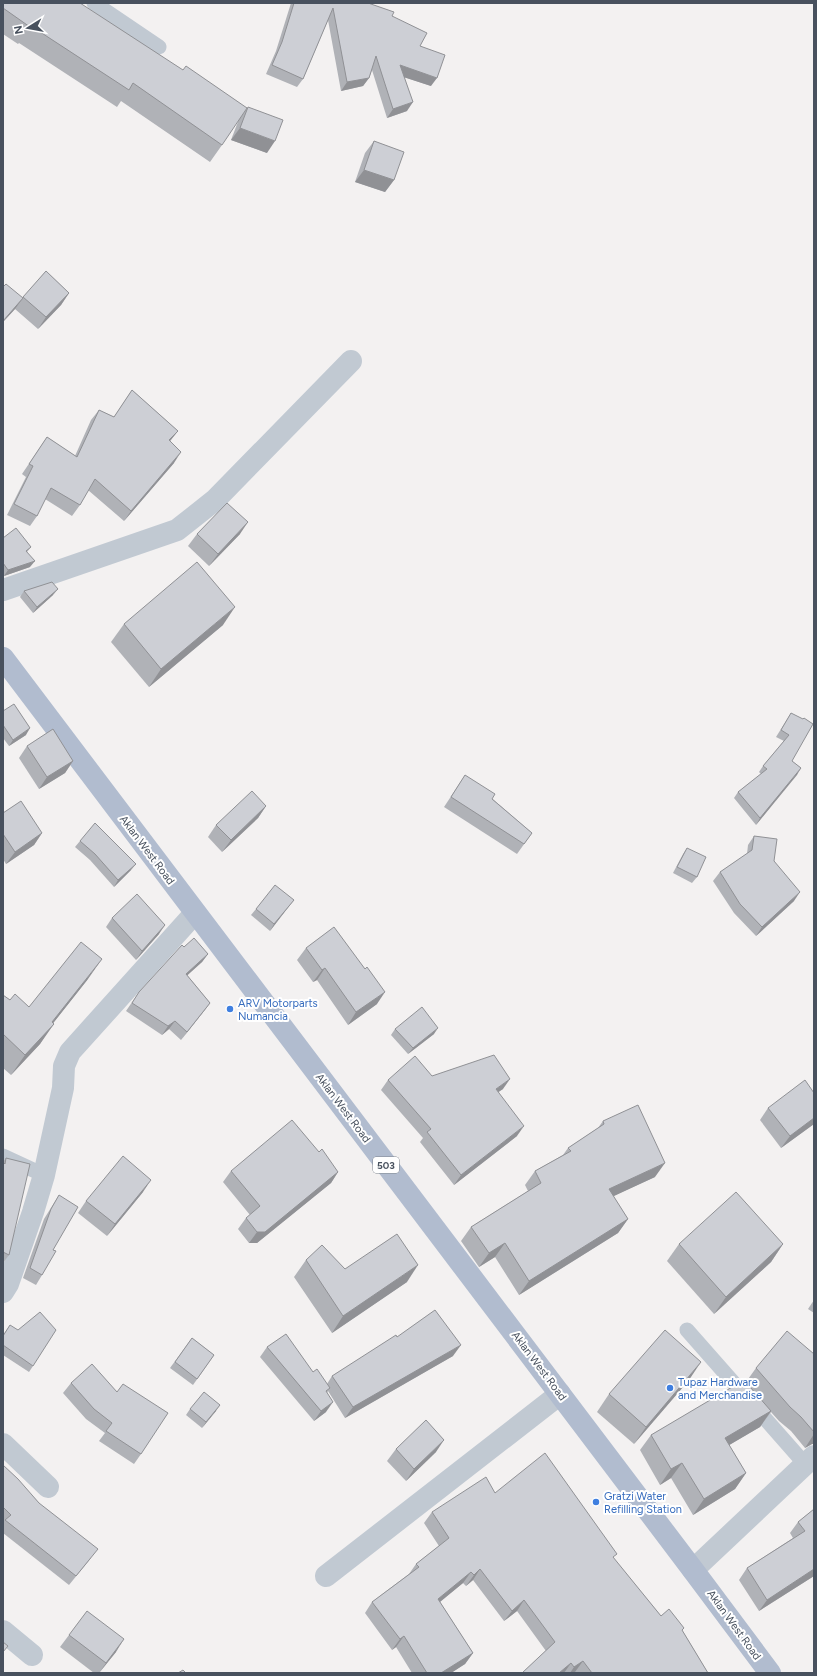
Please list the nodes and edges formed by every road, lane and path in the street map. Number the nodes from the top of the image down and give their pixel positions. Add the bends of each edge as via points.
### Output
1 (94, 3) edge
2 (159, 46) dead end
3 (351, 361) dead end
4 (3, 590) edge
5 (3, 658) edge
6 (195, 913) junction
7 (3, 1156) edge
8 (44, 1175) junction
9 (3, 1292) edge
10 (687, 1330) dead end
11 (560, 1394) junction
12 (3, 1444) edge
13 (809, 1460) edge
14 (48, 1487) dead end
15 (693, 1570) junction
16 (326, 1576) dead end
17 (3, 1631) edge
18 (32, 1655) dead end
19 (770, 1673) edge

1 - 2 lane
3 - 4 street via 216,500 177,530
5 - 6 main road, Aklan West Road / 503
6 - 8 street via 70,1052 64,1066 63,1088
6 - 11 main road, Aklan West Road / 503
7 - 8 lane
8 - 9 street via 8,1284
10 - 13 lane
11 - 15 main road, Aklan West Road / 503
11 - 16 street
12 - 14 street
13 - 15 street
15 - 19 main road, Aklan West Road / 503
17 - 18 street

